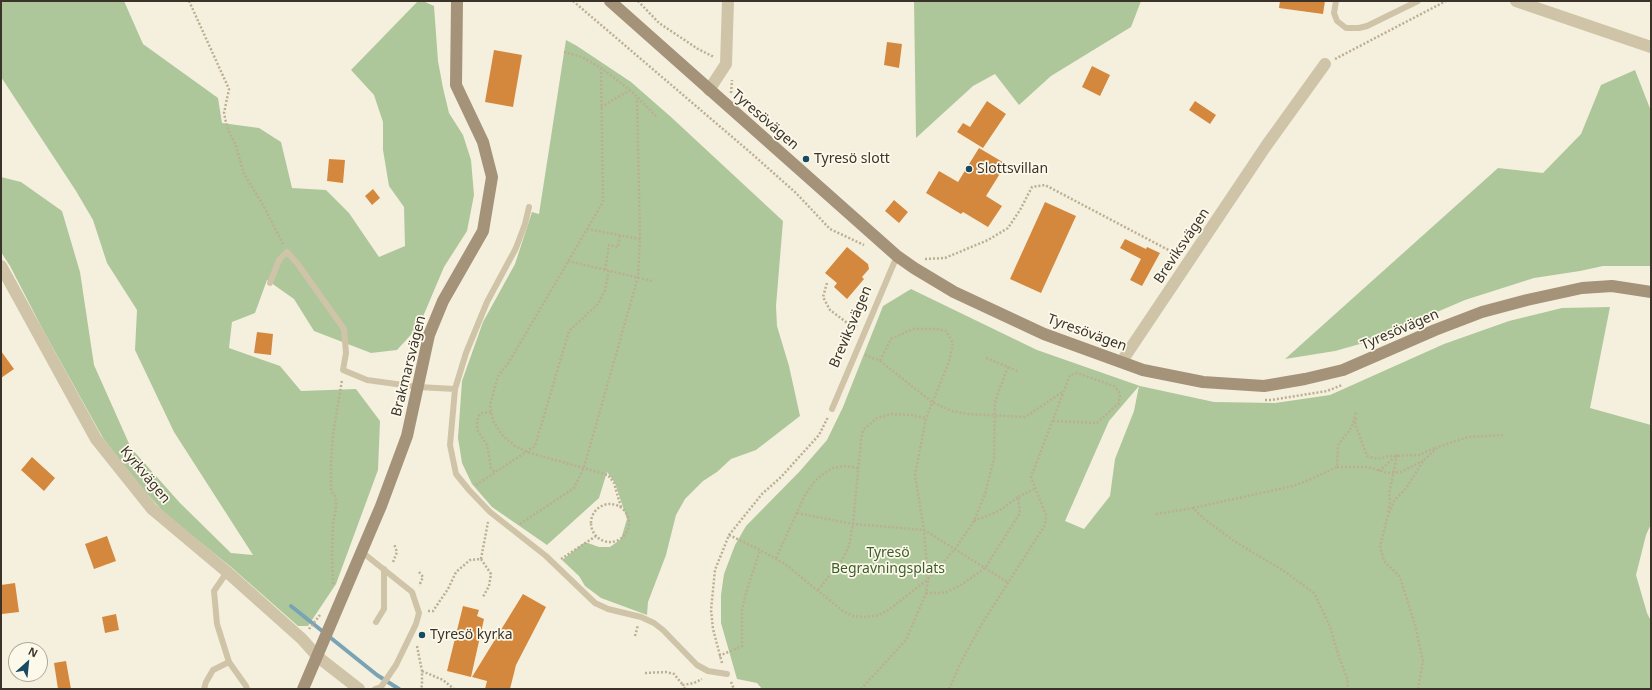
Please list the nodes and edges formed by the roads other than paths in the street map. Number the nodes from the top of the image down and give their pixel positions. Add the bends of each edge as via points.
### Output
1 (456, 1) edge
2 (610, 1) edge
3 (728, 1) edge
4 (1336, 1) edge
5 (1418, 1) edge
6 (1516, 1) edge
7 (1651, 47) edge
8 (1325, 64) road end
9 (709, 90) junction
10 (529, 207) dead end
11 (897, 256) junction
12 (1, 266) edge
13 (270, 282) dead end
14 (1651, 292) edge
15 (1122, 361) junction
16 (418, 387) junction
17 (455, 389) junction
18 (832, 409) road end
19 (362, 552) junction
20 (384, 569) junction
21 (228, 572) junction
22 (376, 622) dead end
23 (318, 657) junction
24 (229, 662) junction
25 (727, 674) road end
26 (204, 689) edge
27 (246, 689) edge
28 (304, 689) edge
29 (359, 689) edge
30 (375, 689) edge

1 - 16 main road, Brakmarsvägen via 456,85 483,142 492,177 483,231 443,301 429,335
2 - 9 main road, Tyresövägen
3 - 9 street via 726,64
4 - 5 lane via 1334,13 1337,20 1346,28 1359,28
6 - 7 street
8 - 15 street, Breviksvägen via 1266,146
9 - 11 main road, Tyresövägen
10 - 17 lane via 516,248 487,302 466,353
11 - 15 main road, Tyresövägen via 954,292 1044,334
11 - 18 lane, Breviksvägen
12 - 21 street, Kyrkvägen via 96,439 152,509
13 - 16 lane via 279,260 286,252 297,263 344,329 346,353 343,370 367,380
14 - 15 main road, Tyresövägen via 1612,286 1582,288 1527,300 1482,312 1434,330 1344,370 1305,380 1264,386 1203,382 1143,370
16 - 17 lane
16 - 19 main road, Brakmarsvägen via 407,436
17 - 25 lane via 450,444 456,474 468,490 595,602 608,609 654,623 697,665 708,671
19 - 20 lane
19 - 23 main road, Brakmarsvägen
20 - 22 lane via 384,609
20 - 30 lane via 412,592 419,613 396,665 382,686
21 - 23 street, Kyrkvägen via 302,639
21 - 24 lane via 214,591 217,624
23 - 28 main road, Brakmarsvägen
23 - 29 street, Kyrkvägen
24 - 26 lane via 213,670
24 - 27 lane

